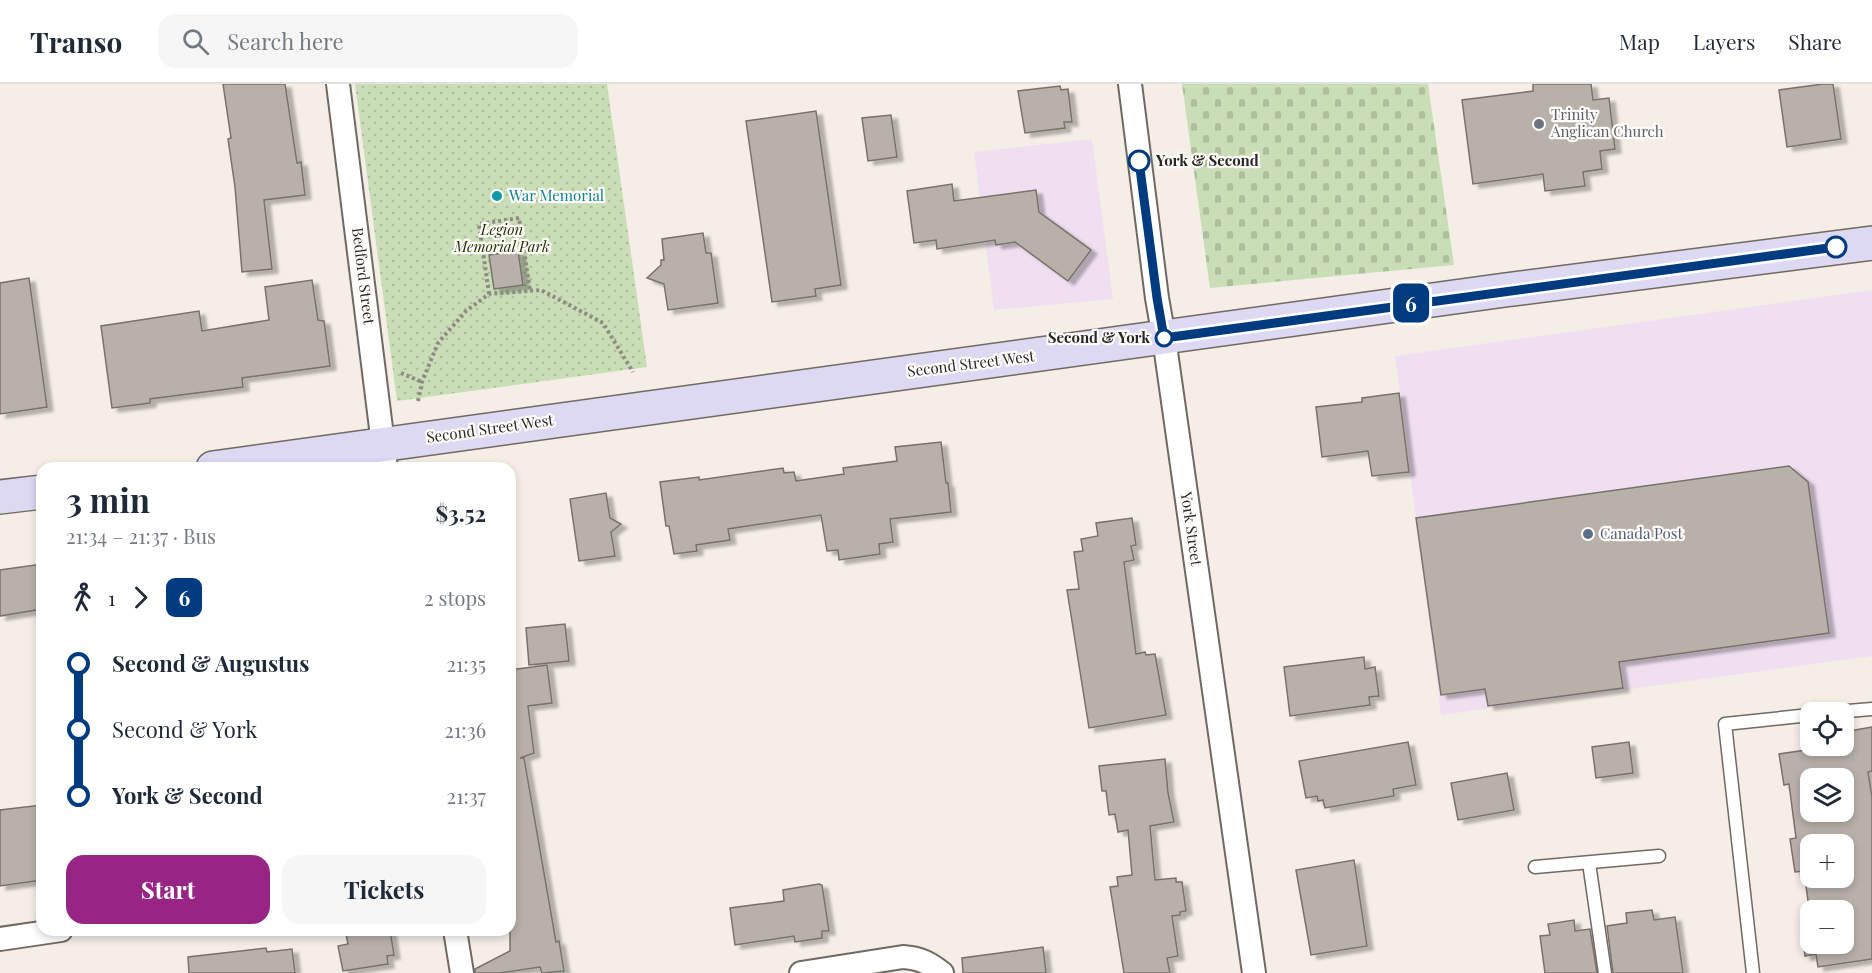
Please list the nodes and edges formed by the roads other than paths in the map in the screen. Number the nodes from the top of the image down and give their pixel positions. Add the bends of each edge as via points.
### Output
1 (338, 84) edge
2 (1130, 84) edge
3 (1872, 243) edge
4 (1164, 338) junction
5 (385, 456) edge
6 (299, 462) edge
7 (36, 493) edge
8 (0, 497) edge
9 (1872, 709) edge
10 (1854, 710) edge
11 (1800, 716) edge
12 (1659, 856) dead end
13 (1589, 862) junction
14 (1535, 867) dead end
15 (36, 934) edge
16 (456, 936) edge
17 (0, 939) edge
18 (462, 973) edge
19 (801, 973) edge
20 (942, 973) edge
21 (1254, 973) edge
22 (1605, 973) edge
23 (1754, 973) edge

1 - 5 street, Bedford Street
2 - 4 street, York Street
3 - 4 main road, Second Street West
4 - 5 main road, Second Street West
4 - 21 street, York Street
5 - 6 main road, Second Street West
7 - 8 main road
9 - 10 lane
11 - 23 lane via 1725,724
12 - 13 lane
13 - 14 lane
13 - 22 lane
15 - 17 street
16 - 18 street
19 - 20 street via 903,957 930,963

